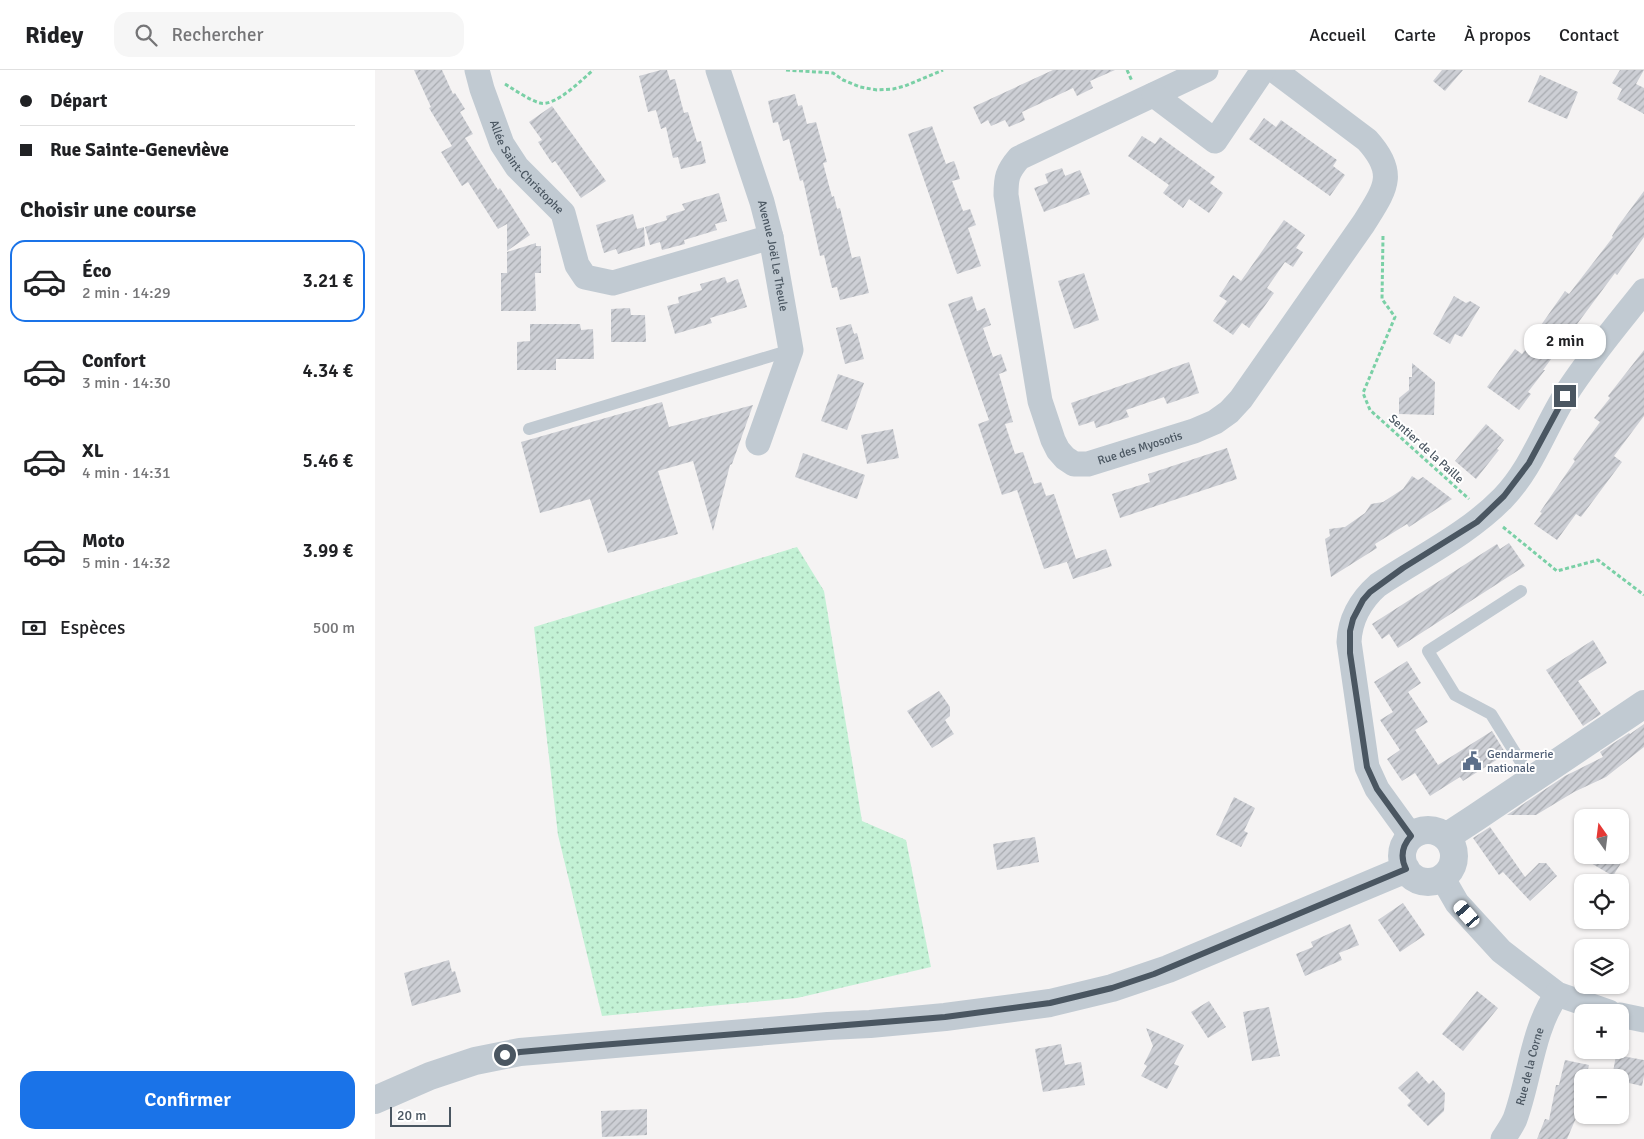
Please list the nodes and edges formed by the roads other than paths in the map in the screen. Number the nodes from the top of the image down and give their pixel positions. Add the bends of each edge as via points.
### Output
1 (477, 70) edge
2 (718, 70) edge
3 (1206, 70) edge
4 (1263, 70) edge
5 (1274, 70) edge
6 (1154, 95) junction
7 (771, 237) junction
8 (1644, 291) edge
9 (791, 350) junction
10 (529, 429) dead end
11 (758, 443) dead end
12 (1521, 591) dead end
13 (1644, 704) edge
14 (1533, 780) junction
15 (1411, 836) junction
16 (1445, 837) junction
17 (1406, 869) junction
18 (1442, 877) junction
19 (1557, 994) junction
20 (1586, 1004) edge
21 (1629, 1017) edge
22 (1644, 1020) edge
23 (375, 1100) edge
24 (1503, 1139) edge

1 - 7 street, Allée Saint-Christophe via 502,144 517,167 563,213 577,264 585,277 613,283
2 - 7 street, Avenue Joël Le Theule via 763,202
3 - 6 street, Rue des Myosotis
4 - 6 street via 1215,141
5 - 6 street, Rue des Myosotis via 1367,140 1380,157 1387,176 1377,201 1229,412 1194,431 1088,464 1074,464 1058,450 1040,401 1006,180 1010,168 1019,158
7 - 9 street, Avenue Joël Le Theule
8 - 15 street via 1565,396 1529,463 1504,496 1477,522 1370,592 1357,610 1350,631 1350,653 1367,767 1377,789
9 - 10 lane
9 - 11 street, Avenue Joël Le Theule
12 - 14 lane via 1428,651 1455,695 1491,714
13 - 14 street
14 - 16 street
15 - 16 street via 1429,830
15 - 17 street via 1402,852
16 - 18 street via 1451,844 1454,858
17 - 18 street via 1422,881
17 - 23 street via 1159,972 1112,988 1050,1003 870,1024 520,1052 475,1061
18 - 19 street via 1457,903 1501,951
19 - 20 street
19 - 24 street, Rue de la Corne via 1548,1008 1514,1120
21 - 22 street

